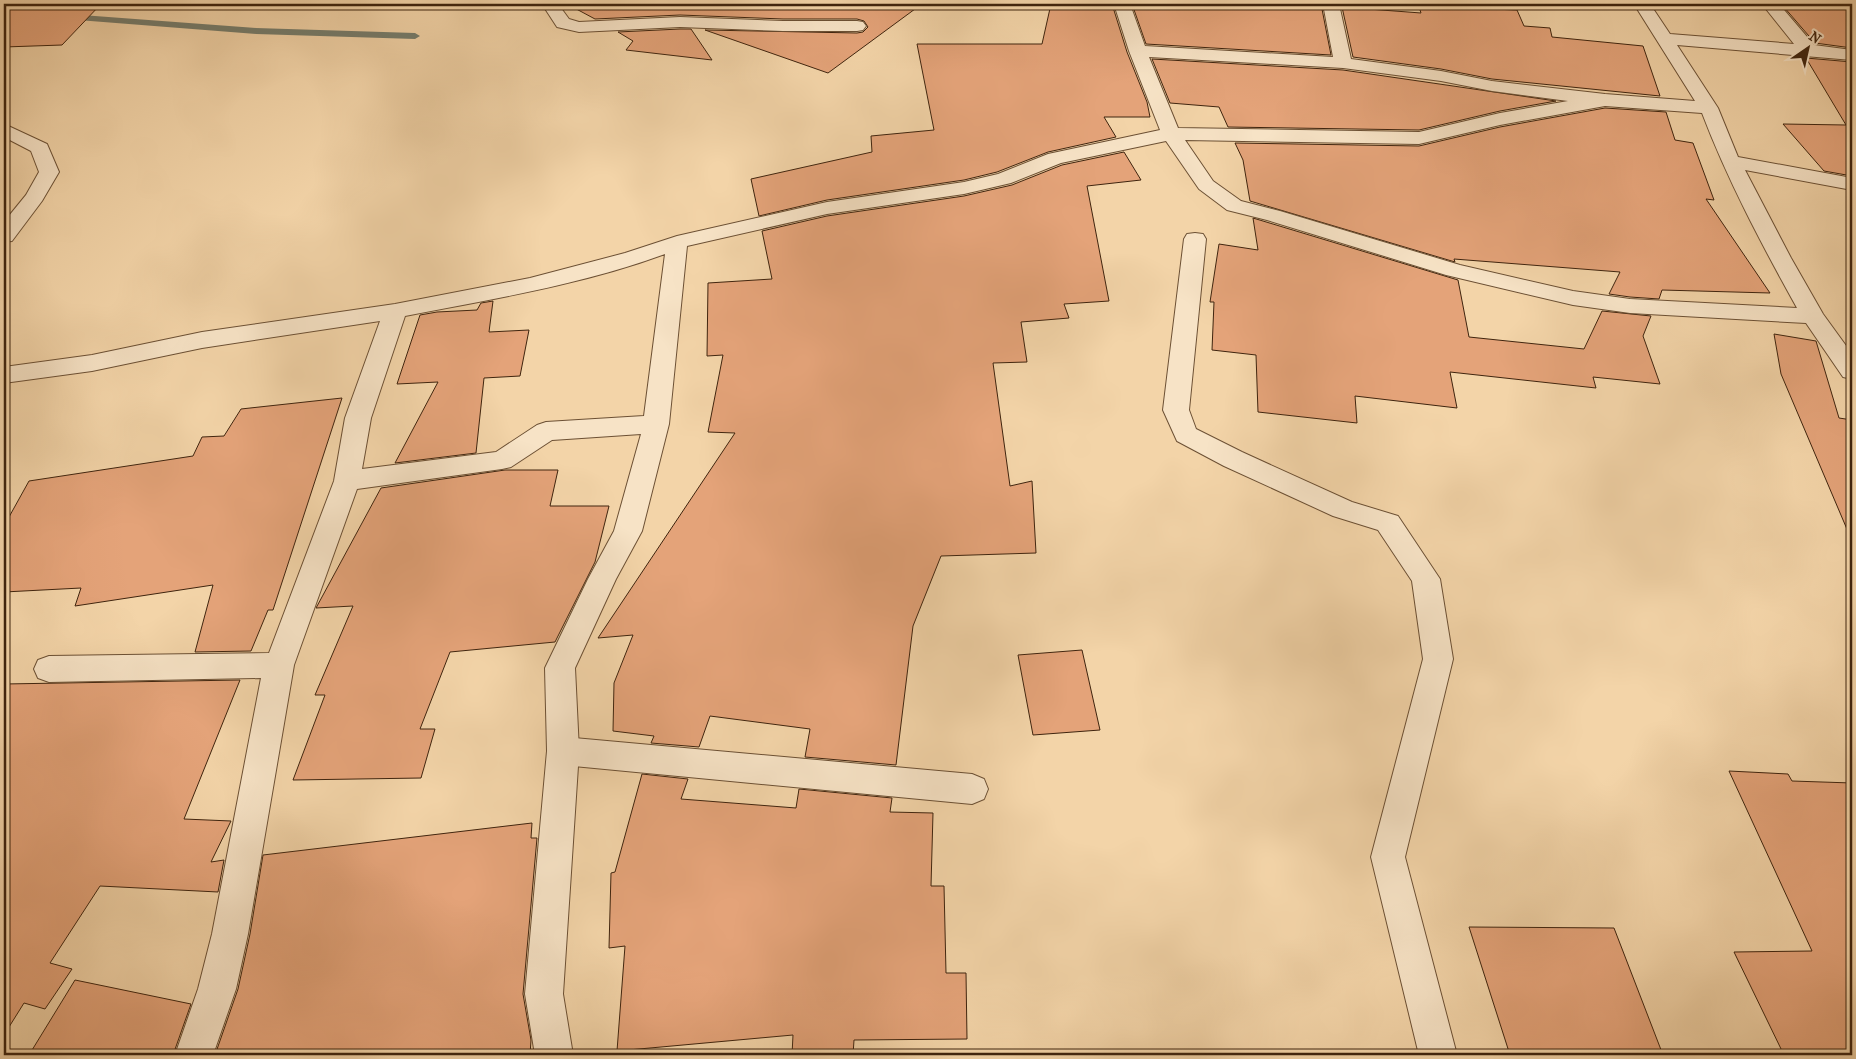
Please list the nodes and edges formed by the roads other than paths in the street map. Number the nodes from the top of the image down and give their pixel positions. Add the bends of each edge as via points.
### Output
1 (550, 4) edge
2 (1122, 4) edge
3 (1330, 4) edge
4 (1642, 4) edge
5 (1770, 4) edge
6 (857, 26) dead end
7 (1664, 39) junction
8 (1809, 50) junction
9 (1138, 51) junction
10 (1852, 55) edge
11 (1343, 63) junction
12 (1605, 100) junction
13 (1709, 108) junction
14 (4, 130) edge
15 (1172, 134) junction
16 (1730, 161) junction
17 (1852, 184) edge
18 (4, 236) edge
19 (1195, 239) dead end
20 (677, 242) junction
21 (395, 311) junction
22 (1813, 316) junction
23 (1852, 371) edge
24 (4, 375) edge
25 (656, 424) junction
26 (347, 481) junction
27 (279, 665) junction
28 (49, 669) dead end
29 (563, 751) junction
30 (972, 789) dead end
31 (194, 1055) edge
32 (554, 1055) edge
33 (1438, 1055) edge

1 - 6 street via 563,23 580,27 680,22
2 - 9 street
3 - 11 street
4 - 7 street
5 - 8 street
7 - 8 street
7 - 13 street
8 - 10 street
9 - 11 street
9 - 15 street
11 - 12 street
12 - 13 street
12 - 15 street via 1419,138
13 - 16 street
14 - 18 street via 40,148 50,172
15 - 20 street via 1055,158 1004,178 964,188 827,208
15 - 22 street via 1206,185 1234,206 1454,270 1573,298 1630,306
16 - 17 street
16 - 22 street
19 - 33 street via 1176,410 1186,435 1344,509 1388,523 1426,579 1438,659 1388,856
20 - 21 street via 633,258 531,285
20 - 25 street
21 - 24 street via 202,340 92,363
21 - 26 street via 358,418
22 - 23 street
25 - 26 street via 546,432 502,460
25 - 29 street via 628,531 560,668
26 - 27 street
27 - 28 street
27 - 31 street via 230,934
29 - 30 street
29 - 32 street via 544,994

